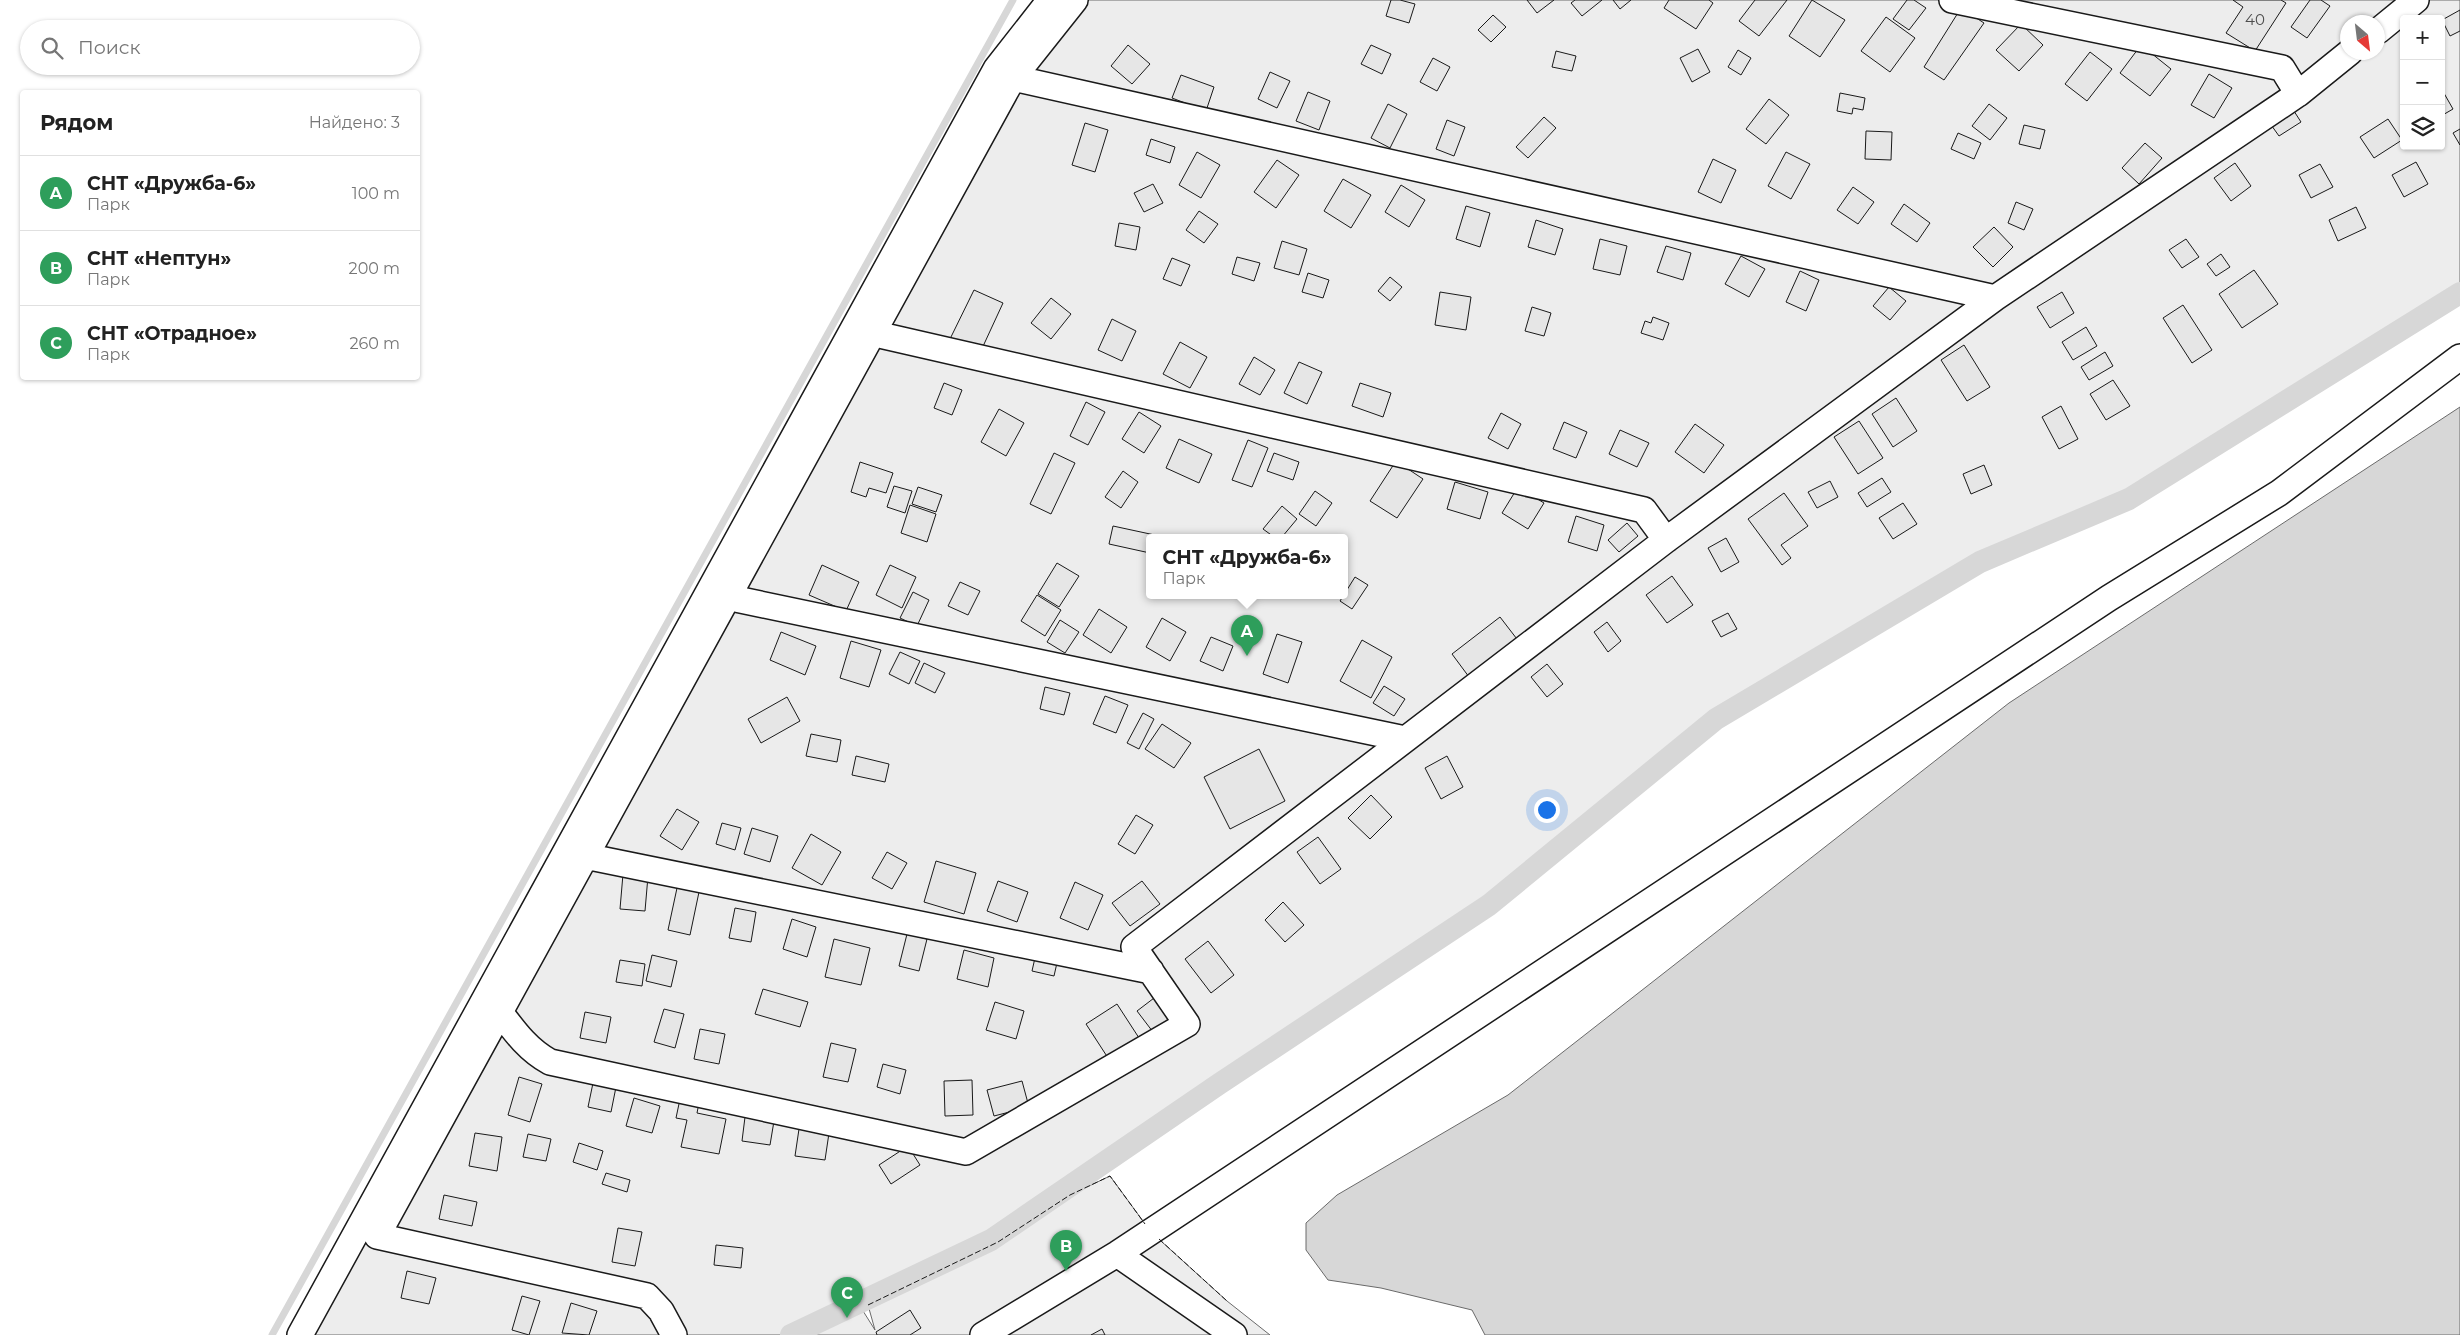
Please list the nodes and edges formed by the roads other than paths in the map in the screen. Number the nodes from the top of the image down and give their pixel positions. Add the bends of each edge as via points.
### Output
1 (1050, 0) edge
2 (1075, 0) edge
3 (1952, 0) edge
4 (2416, 0) edge
5 (2385, 25) edge
6 (2340, 60) edge
7 (1003, 76) junction
8 (2298, 94) junction
9 (1995, 298) junction
10 (863, 331) junction
11 (2460, 357) edge
12 (1666, 540) junction
13 (718, 595) junction
14 (1405, 739) junction
15 (576, 854) junction
16 (1151, 971) junction
17 (500, 1012) junction
18 (1117, 1254) junction
19 (300, 1335) edge
20 (674, 1335) edge
21 (983, 1335) edge
22 (1234, 1335) edge

1 - 7 street
2 - 7 street
3 - 8 street via 2282,68
4 - 5 street
6 - 8 street
7 - 9 street
7 - 10 street
8 - 9 street
9 - 12 street
10 - 12 street via 1644,510
10 - 13 street
11 - 18 street via 2278,493 2109,598
12 - 14 street
13 - 14 street
13 - 15 street
14 - 16 street via 1134,946
15 - 16 street
15 - 17 street
15 - 19 street
16 - 17 street via 1187,1024 966,1152 550,1062 534,1054
17 - 20 street via 377,1236 647,1296 661,1311
18 - 21 street
18 - 22 street

